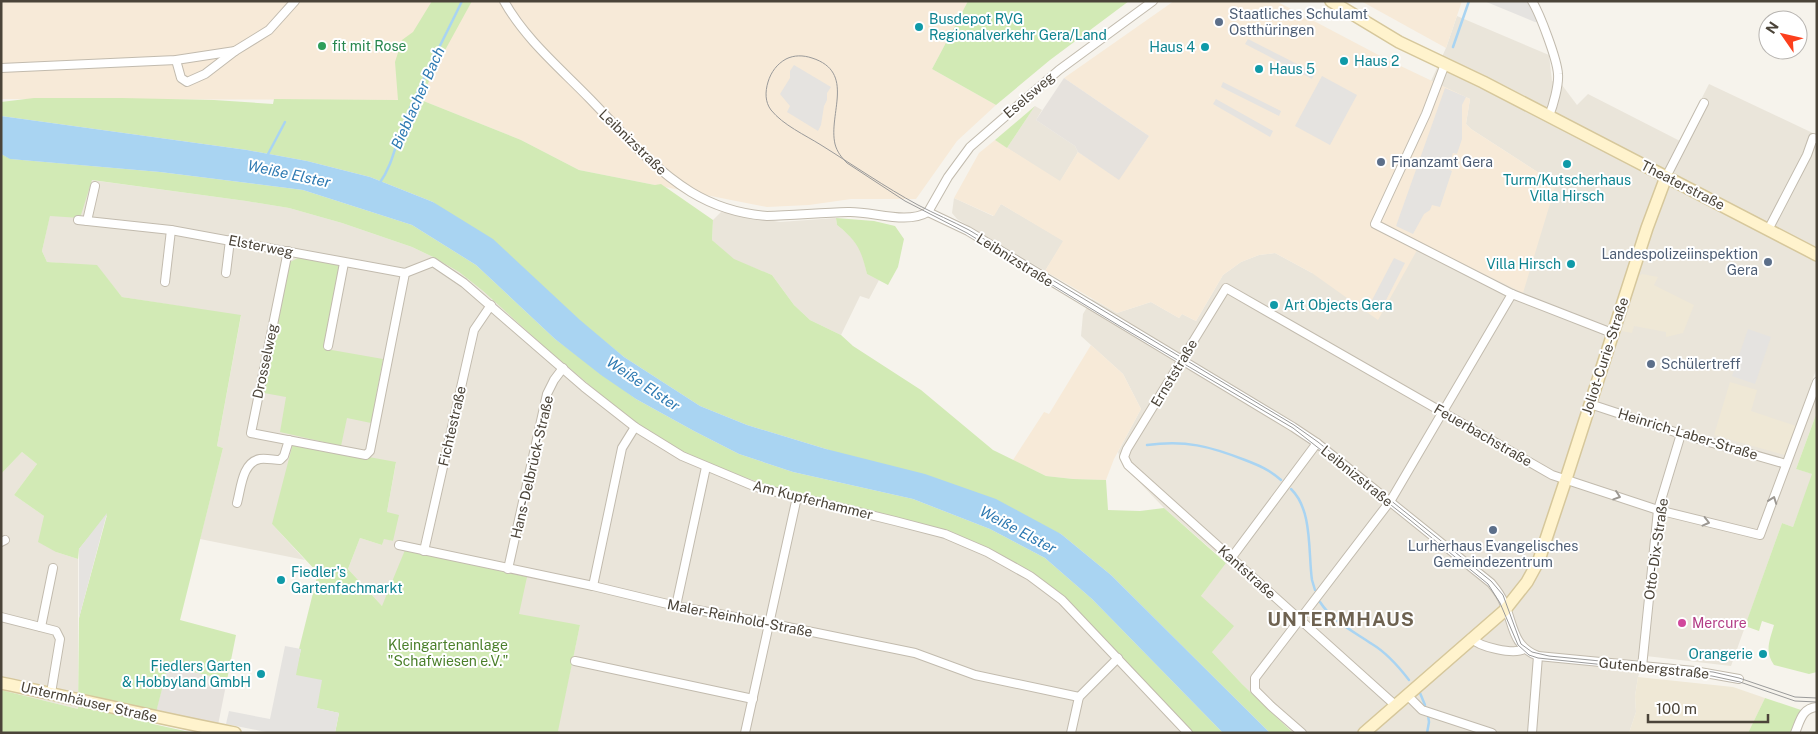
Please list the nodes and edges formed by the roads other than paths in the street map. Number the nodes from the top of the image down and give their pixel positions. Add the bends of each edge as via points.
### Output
1 (296, 1) edge
2 (1153, 1) edge
3 (1331, 1) edge
4 (1532, 1) edge
5 (508, 3) edge
6 (235, 51) junction
7 (176, 60) junction
8 (1445, 64) junction
9 (1, 68) edge
10 (1704, 102) dead end
11 (1549, 116) junction
12 (1815, 139) edge
13 (1666, 177) junction
14 (95, 186) dead end
15 (928, 212) junction
16 (78, 220) dead end
17 (87, 221) junction
18 (171, 230) junction
19 (1768, 230) junction
20 (230, 240) junction
21 (288, 251) junction
22 (1817, 254) edge
23 (344, 262) junction
24 (226, 273) dead end
25 (405, 273) junction
26 (166, 282) dead end
27 (1226, 288) joint
28 (1512, 294) junction
29 (491, 305) junction
30 (1612, 333) junction
31 (328, 346) dead end
32 (1182, 360) junction
33 (563, 368) junction
34 (1817, 382) edge
35 (1590, 404) junction
36 (1442, 412) junction
37 (635, 427) junction
38 (1681, 434) junction
39 (289, 440) junction
40 (1317, 443) junction
41 (1124, 457) joint
42 (1786, 464) junction
43 (706, 467) junction
44 (1566, 479) junction
45 (797, 497) junction
46 (237, 502) dead end
47 (1390, 502) junction
48 (1658, 510) junction
49 (399, 545) dead end
50 (424, 551) junction
51 (1232, 557) junction
52 (53, 568) dead end
53 (508, 569) junction
54 (593, 586) junction
55 (676, 606) junction
56 (1506, 608) junction
57 (1, 617) edge
58 (1301, 620) junction
59 (769, 624) junction
60 (41, 626) junction
61 (1471, 638) junction
62 (1524, 649) junction
63 (1538, 656) junction
64 (1118, 658) junction
65 (575, 661) dead end
66 (1642, 666) junction
67 (1739, 679) dead end
68 (1, 683) edge
69 (51, 693) junction
70 (1406, 695) junction
71 (1078, 697) junction
72 (753, 699) junction
73 (1395, 705) junction
74 (1817, 707) edge
75 (748, 732) edge
76 (235, 733) edge
77 (1071, 733) edge
78 (1188, 733) edge
79 (1302, 733) edge
80 (1364, 733) edge
81 (1492, 733) edge
82 (1532, 733) edge
83 (1795, 733) edge

1 - 6 street via 269,30
2 - 15 street, Eselsweg via 1058,70 970,147
3 - 8 main road, Theaterstraße via 1380,32
4 - 11 street via 1558,75
5 - 15 street, Leibnizstraße via 521,27 539,47 659,169 692,193 714,204 767,216 851,212 904,217
6 - 7 street
6 - 7 street via 205,74 187,82 181,78
7 - 9 street
8 - 11 main road, Theaterstraße
8 - 28 street via 1426,114 1375,224
10 - 13 street, Joliot-Curie-Straße
11 - 13 main road, Theaterstraße
12 - 19 street
13 - 19 main road, Theaterstraße
13 - 30 main road, Joliot-Curie-Straße
14 - 17 street
15 - 32 street, Leibnizstraße via 968,231
16 - 17 street, Elsterweg
17 - 18 street, Elsterweg
18 - 20 street, Elsterweg
18 - 26 street
19 - 22 main road, Theaterstraße
20 - 21 street, Elsterweg
20 - 24 street
21 - 23 street, Elsterweg
21 - 39 street, Drosselweg via 251,432
23 - 25 street, Elsterweg
23 - 31 street
25 - 29 street, Am Kupferhammer via 433,262
25 - 39 street, Drosselweg via 370,451 366,455
27 - 32 street, Ernststraße
27 - 36 street, Feuerbachstraße
28 - 30 street
28 - 36 street
29 - 33 street, Am Kupferhammer
29 - 50 street, Fichtestraße via 474,330
30 - 35 main road, Joliot-Curie-Straße
32 - 40 street, Leibnizstraße
32 - 41 street, Ernststraße
33 - 37 street, Am Kupferhammer
33 - 53 street, Hans-Delbrück-Straße via 547,394
34 - 42 street
35 - 38 street, Heinrich-Laber-Straße
35 - 44 main road, Joliot-Curie-Straße
36 - 44 street, Feuerbachstraße
36 - 47 street
37 - 43 street, Am Kupferhammer
37 - 54 street via 622,448
38 - 42 street, Heinrich-Laber-Straße
38 - 48 street, Otto-Dix-Straße
39 - 46 street via 280,460 260,458 252,462 247,468
40 - 47 street, Leibnizstraße
40 - 51 street
41 - 51 street, Kantstraße via 1128,465
48 -> 42 street, Feuerbachstraße via 1760,535
43 - 45 street, Am Kupferhammer via 756,487
43 - 55 street
44 -> 48 street, Feuerbachstraße
44 - 56 main road, Joliot-Curie-Straße via 1536,567
45 - 59 street
45 - 64 street, Am Kupferhammer via 945,534 986,552 1030,576 1062,600
47 - 56 street, Leibnizstraße via 1491,583
47 - 58 street
48 - 66 street, Otto-Dix-Straße
49 - 50 street, Maler-Reinhold-Straße
50 - 53 street, Maler-Reinhold-Straße
51 - 58 street, Kantstraße
52 - 60 street
53 - 54 street, Maler-Reinhold-Straße
54 - 55 street, Maler-Reinhold-Straße
55 - 59 street, Maler-Reinhold-Straße
56 - 61 main road, Joliot-Curie-Straße
56 - 62 street, Leibnizstraße
57 - 60 street
58 - 73 street, Kantstraße
58 - 79 street via 1255,678 1255,690
59 - 71 street, Maler-Reinhold-Straße via 915,653 975,675
59 - 72 street
60 - 69 street via 56,631 60,639
61 - 62 street via 1474,642 1498,649 1515,652
61 - 70 main road, Joliot-Curie-Straße
62 - 63 street
63 - 66 street, Gutenbergstraße
63 - 82 street
64 - 71 street
64 - 78 street, Am Kupferhammer
65 - 72 street
66 - 67 street, Gutenbergstraße
68 - 69 main road, Untermhäuser Straße
69 - 76 main road, Untermhäuser Straße
70 - 73 main road, Joliot-Curie-Straße
70 - 81 street via 1422,710
71 - 77 street
72 - 75 street
73 - 80 main road, Joliot-Curie-Straße
74 - 83 street via 1806,709

